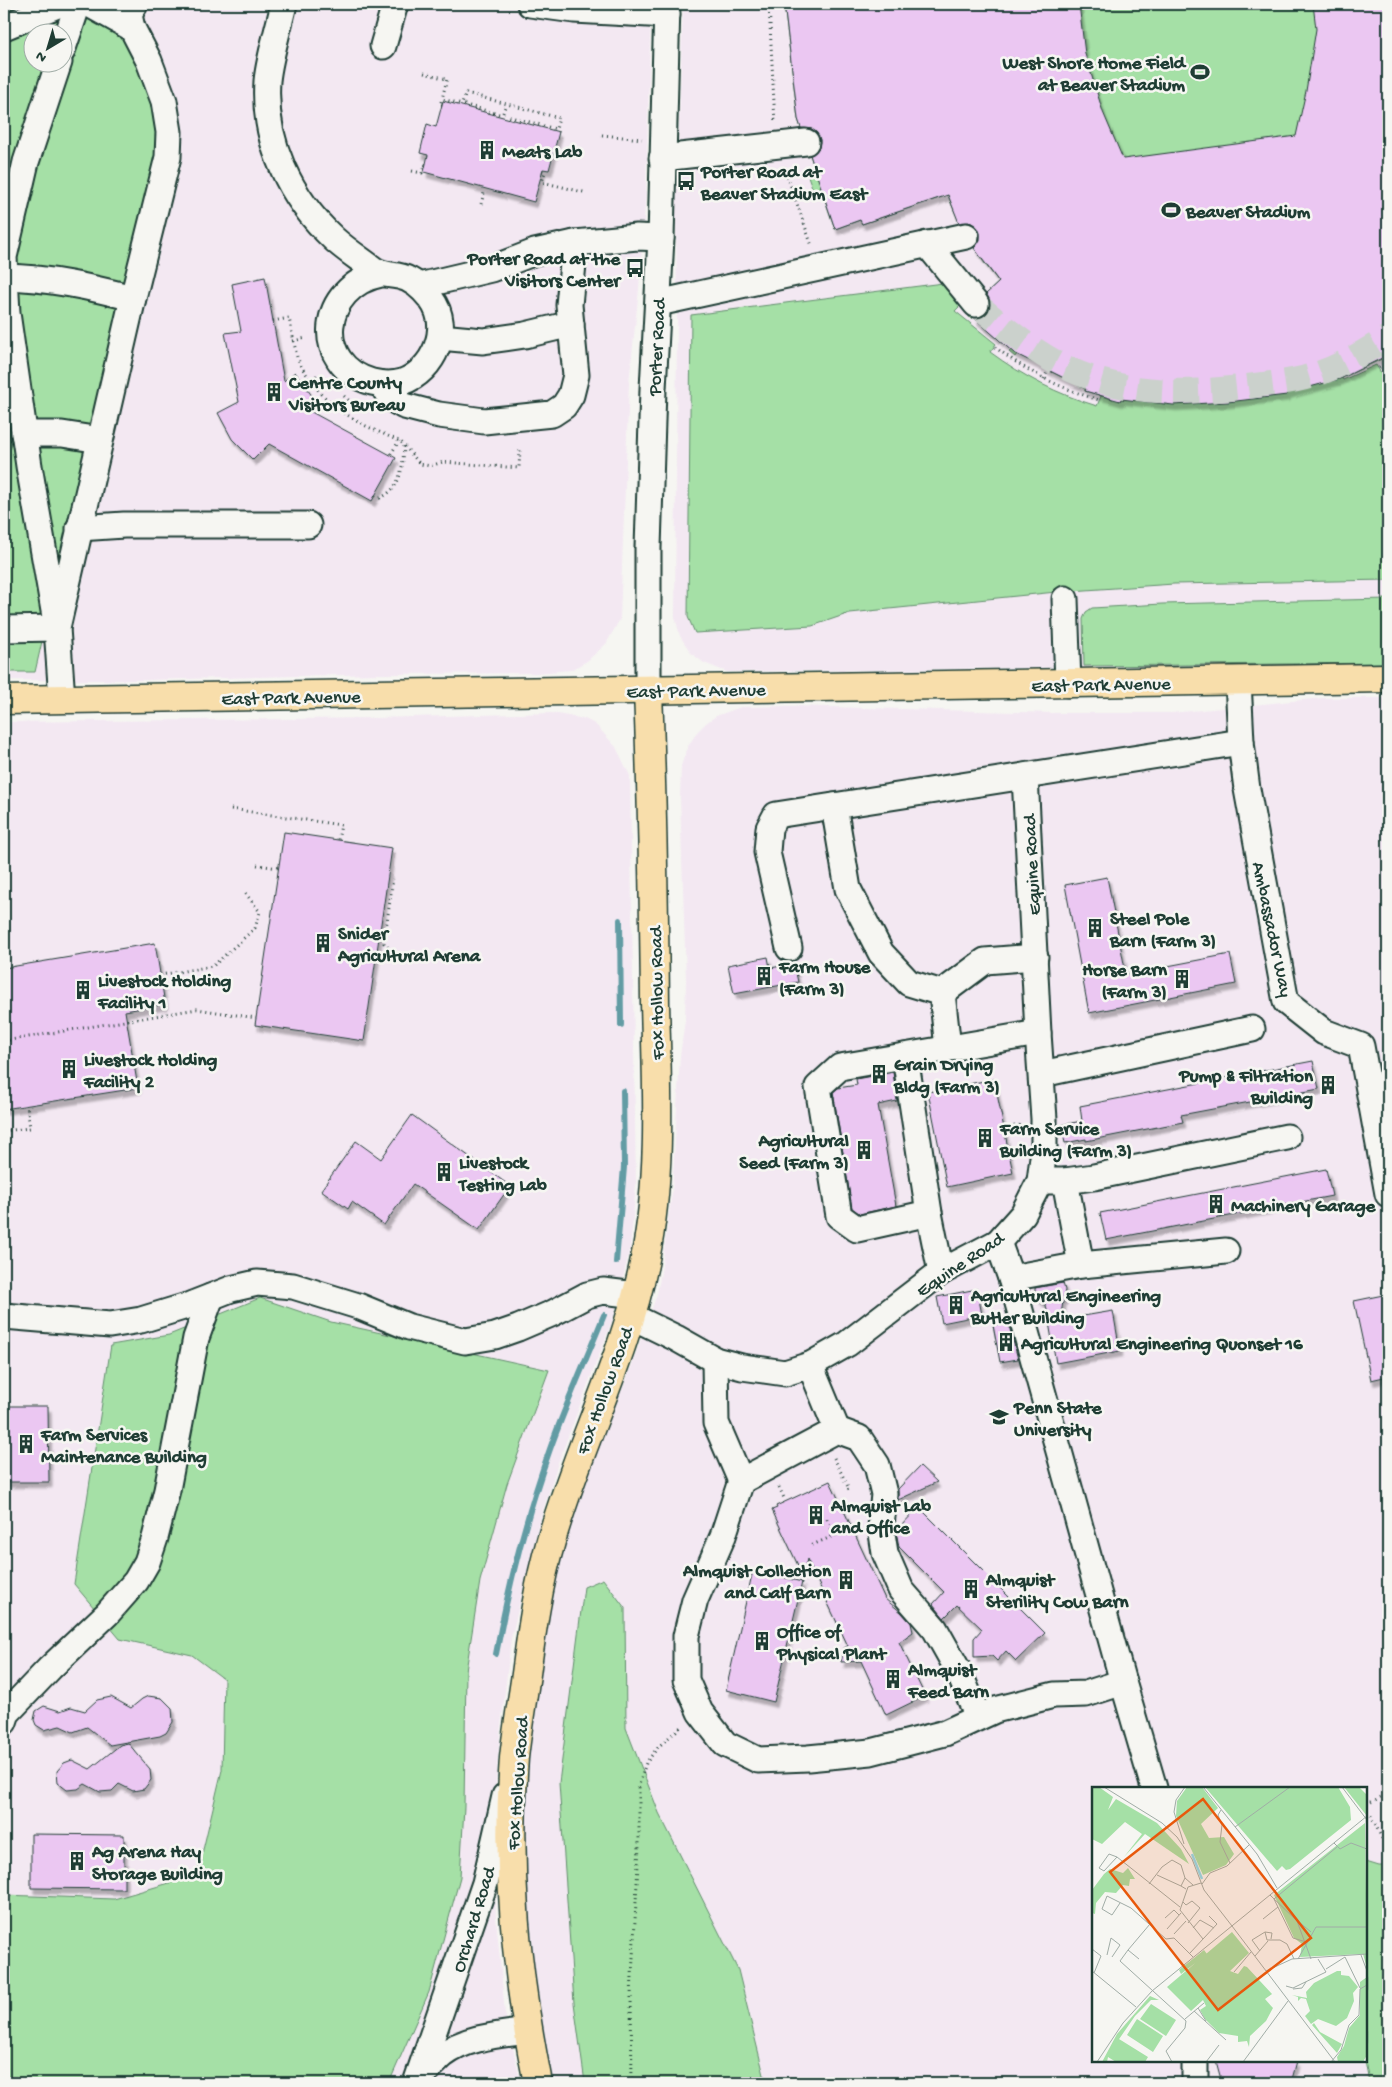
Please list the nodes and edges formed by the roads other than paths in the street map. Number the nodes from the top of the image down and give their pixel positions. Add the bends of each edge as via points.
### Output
1 (60, 4) edge
2 (78, 4) edge
3 (89, 4) edge
4 (135, 4) edge
5 (284, 4) edge
6 (395, 4) edge
7 (530, 4) edge
8 (667, 9) edge
9 (72, 22) edge
10 (4, 27) edge
11 (132, 28) junction
12 (383, 46) dead end
13 (56, 72) edge
14 (806, 142) dead end
15 (662, 158) junction
16 (966, 236) dead end
17 (661, 238) junction
18 (575, 242) junction
19 (927, 244) junction
20 (4, 263) edge
21 (380, 274) junction
22 (419, 286) junction
23 (133, 298) junction
24 (658, 303) junction
25 (976, 304) tunnel mouth
26 (571, 324) junction
27 (440, 337) junction
28 (382, 384) junction
29 (24, 434) junction
30 (100, 440) junction
31 (308, 525) dead end
32 (79, 528) junction
33 (1065, 598) dead end
34 (57, 628) junction
35 (4, 629) edge
36 (1388, 678) edge
37 (1238, 680) junction
38 (1068, 684) junction
39 (648, 691) junction
40 (4, 700) edge
41 (62, 700) junction
42 (1241, 742) junction
43 (1025, 776) junction
44 (834, 806) junction
45 (789, 948) dead end
46 (1035, 957) junction
47 (942, 993) junction
48 (1252, 1029) dead end
49 (1038, 1034) junction
50 (948, 1048) junction
51 (905, 1056) junction
52 (1042, 1074) junction
53 (1288, 1137) dead end
54 (1040, 1180) junction
55 (1065, 1182) junction
56 (1388, 1194) edge
57 (929, 1213) junction
58 (998, 1242) junction
59 (1226, 1250) dead end
60 (1081, 1265) junction
61 (940, 1272) junction
62 (1011, 1278) junction
63 (210, 1297) junction
64 (633, 1306) junction
65 (4, 1316) edge
66 (715, 1360) junction
67 (810, 1365) junction
68 (830, 1434) junction
69 (741, 1481) junction
70 (1123, 1682) junction
71 (5, 1716) edge
72 (978, 1717) junction
73 (514, 1757) junction
74 (1154, 1787) edge
75 (527, 2031) junction
76 (1195, 2062) edge
77 (418, 2081) edge
78 (538, 2083) edge
79 (1196, 2083) edge

1 - 10 street
2 - 9 street
3 - 11 street
4 - 11 street via 129,15
5 - 21 street via 267,80 269,117 276,150 289,183 304,206 334,239
6 - 12 street
7 - 8 street via 574,10
8 - 15 street, Porter Road
11 - 23 street via 164,101 169,132 168,157
13 - 20 street via 26,162
14 - 15 street
15 - 17 street, Porter Road
16 - 19 street
17 - 18 street
17 - 24 street, Porter Road
18 - 22 street via 535,252 491,269
18 - 26 street via 569,305
19 - 24 street
19 - 25 street
20 - 23 street via 35,278 75,283
20 - 29 street via 6,313
21 - 22 street via 400,276
21 - 28 street via 348,288 332,312 330,331 335,353 345,367 361,378
22 - 27 street via 432,300 440,319
23 - 30 street
24 - 39 street, Porter Road via 648,548
26 - 27 street via 525,336 483,341
26 - 28 street via 576,375 568,401 552,414 484,422 439,415 404,406 390,398
27 - 28 street via 432,358 420,372 401,382
29 - 30 street via 62,434
29 - 34 street
30 - 32 street
31 - 32 street
32 - 34 street
33 - 38 street
34 - 35 street
34 - 41 street
36 - 37 main road, East Park Avenue
37 - 38 main road, East Park Avenue
37 - 42 street, Ambassador Way
38 - 39 main road, East Park Avenue
39 - 41 main road, East Park Avenue
39 - 64 main road, Fox Hollow Road via 657,1093 655,1176 645,1260
40 - 41 main road, East Park Avenue
42 - 43 street
42 - 56 street, Ambassador Way via 1286,1002 1324,1032 1361,1046
43 - 44 street
43 - 46 street, Equine Road
44 - 45 street via 776,815 769,828 767,852
44 - 47 street via 848,889 881,953 909,983
46 - 47 street via 985,961
46 - 49 street, Equine Road
47 - 50 street
48 - 52 street
49 - 50 street
49 - 52 street, Equine Road
50 - 51 street
51 - 57 street
51 - 57 street via 840,1067 818,1087 839,1216 857,1229
52 - 54 street, Equine Road via 1044,1149
53 - 55 street
54 - 55 street
54 - 58 street, Equine Road via 1023,1214
55 - 60 street
57 - 61 street
58 - 61 street, Equine Road
58 - 62 street
59 - 60 street
60 - 62 street
61 - 67 street, Equine Road via 847,1344
62 - 70 street
63 - 64 street, Equine Road via 257,1284 294,1286 358,1306 408,1327 465,1340 494,1336 518,1328 587,1295 603,1291
63 - 65 street, Equine Road via 141,1320 110,1326
63 - 71 street via 196,1338 167,1490 147,1562 136,1581 107,1614
64 - 66 street, Equine Road via 676,1338
64 - 73 main road, Fox Hollow Road via 550,1545 536,1600
66 - 67 street, Equine Road via 742,1368 785,1372
66 - 69 street via 716,1423
67 - 68 street
68 - 69 street
68 - 72 street via 859,1438 878,1465 884,1494 881,1527 885,1553 901,1590 935,1629 958,1670
69 - 72 street via 723,1536 695,1600 686,1636 686,1680 700,1712 725,1744 758,1760 871,1752 945,1733
70 - 72 street via 1086,1694 1045,1697
70 - 74 street
73 - 75 main road, Fox Hollow Road via 513,1917
73 - 77 street, Orchard Road via 485,1883
75 - 77 street, Orchard Road via 470,2041 444,2054
75 - 78 main road, Fox Hollow Road
76 - 79 street

